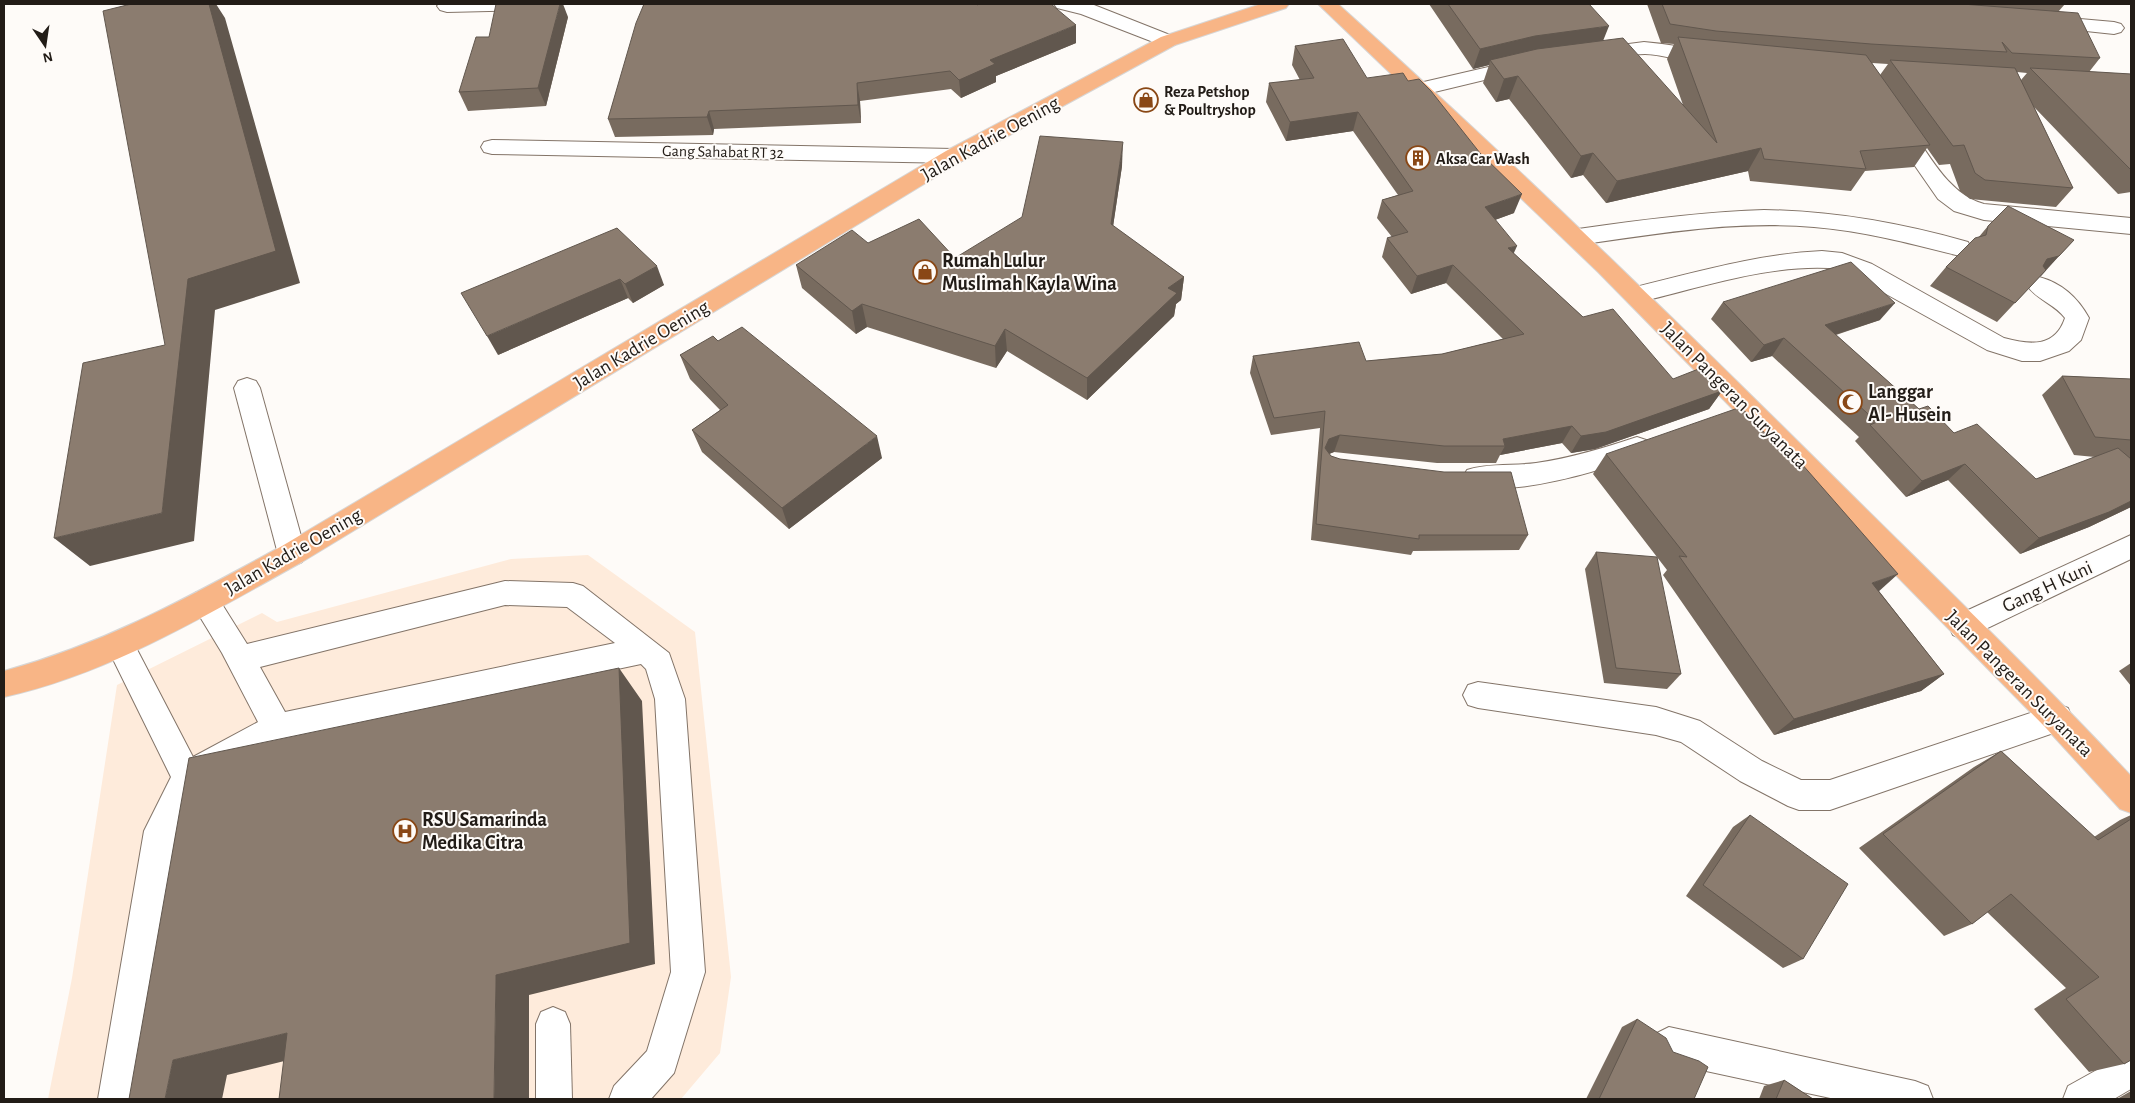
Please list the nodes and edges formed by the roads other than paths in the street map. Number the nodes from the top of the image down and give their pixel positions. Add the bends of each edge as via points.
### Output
1 (533, 4) edge
2 (1064, 4) edge
3 (1279, 4) edge
4 (1326, 4) edge
5 (447, 6) dead end
6 (2027, 21) edge
7 (2114, 28) dead end
8 (1168, 41) junction
9 (1576, 58) edge
10 (1726, 59) edge
11 (1537, 63) edge
12 (1422, 89) junction
13 (1886, 109) edge
14 (492, 147) dead end
15 (954, 156) junction
16 (2131, 226) edge
17 (1578, 237) junction
18 (1960, 248) dead end
19 (2039, 285) edge
20 (1635, 295) junction
21 (247, 388) dead end
22 (1748, 407) junction
23 (1720, 417) edge
24 (1664, 438) edge
25 (1454, 476) edge
26 (2131, 546) edge
27 (292, 554) junction
28 (205, 602) junction
29 (1963, 626) junction
30 (120, 645) junction
31 (646, 650) junction
32 (240, 659) junction
33 (4, 684) edge
34 (1478, 695) dead end
35 (2057, 718) junction
36 (277, 727) junction
37 (187, 777) junction
38 (2131, 798) edge
39 (553, 1024) dead end
40 (1669, 1045) edge
41 (2131, 1069) edge
42 (116, 1099) edge
43 (554, 1099) edge
44 (627, 1099) edge
45 (1915, 1099) edge
46 (2081, 1099) edge

1 - 5 street
2 - 8 street via 1087,9
3 - 8 main road, Jalan Kadrie Oening
4 - 12 main road, Jalan Pangeran Suryanata
6 - 7 street
8 - 15 main road, Jalan Kadrie Oening
9 - 10 street via 1644,48
11 - 12 street
12 - 17 main road, Jalan Pangeran Suryanata
13 - 16 street via 1946,194 1962,206 1984,212
14 - 15 street, Gang Sahabat RT 32
15 - 27 main road, Jalan Kadrie Oening
17 - 18 street via 1703,220 1792,218 1862,225
17 - 20 main road, Jalan Pangeran Suryanata
19 - 20 street via 2062,298 2077,318 2072,334 2060,345 2040,352 2022,352 1996,344 1864,270 1842,262 1801,261 1760,267
20 - 22 main road, Jalan Pangeran Suryanata
21 - 27 street
22 - 23 street
22 - 29 main road, Jalan Pangeran Suryanata
24 - 25 street via 1598,461 1548,473
26 - 29 street, Gang H Kuni
27 - 28 main road, Jalan Kadrie Oening
28 - 30 main road, Jalan Kadrie Oening
28 - 32 street
29 - 35 main road, Jalan Pangeran Suryanata
30 - 33 main road, Jalan Kadrie Oening via 46,673
30 - 37 street
31 - 32 street via 573,595 505,593
31 - 36 street
31 - 44 street via 659,662 670,699 688,972 662,1061
32 - 36 street
34 - 35 street via 1656,721 1689,731 1751,771 1799,795 1830,796
35 - 38 main road, Jalan Pangeran Suryanata
36 - 37 street
37 - 42 street via 160,831
39 - 43 street
40 - 45 street
41 - 46 street

